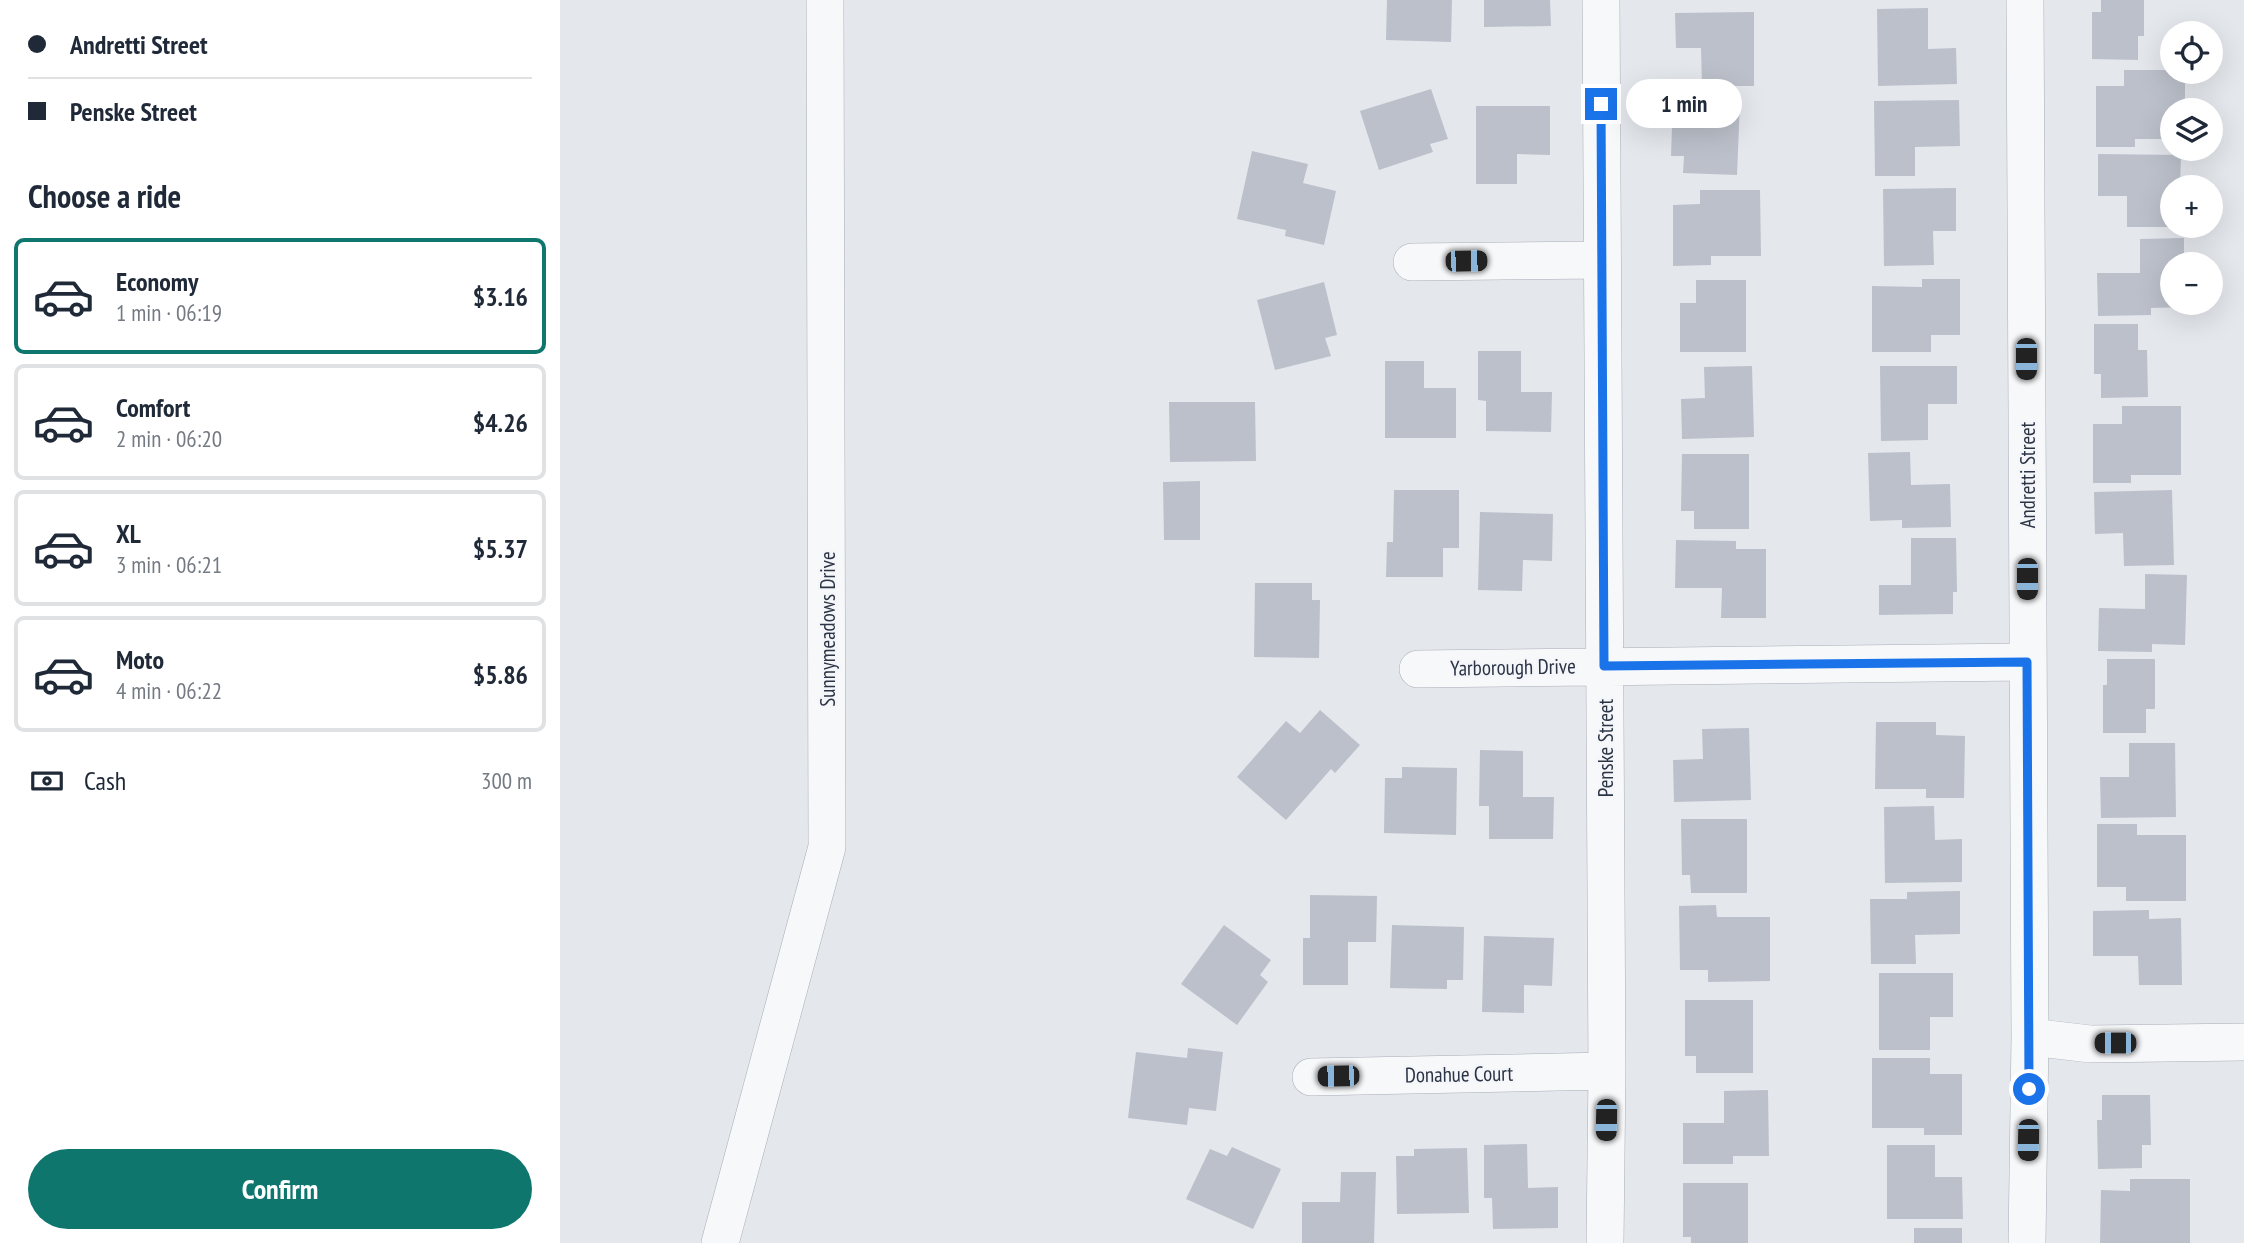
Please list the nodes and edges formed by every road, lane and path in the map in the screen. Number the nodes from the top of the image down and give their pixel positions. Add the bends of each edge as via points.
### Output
1 (825, 0) edge
2 (1601, 0) edge
3 (2025, 0) edge
4 (1602, 260) junction
5 (1412, 262) dead end
6 (2027, 662) junction
7 (1604, 666) junction
8 (1418, 669) dead end
9 (2030, 1037) junction
10 (2244, 1042) edge
11 (1607, 1071) junction
12 (1311, 1077) dead end
13 (720, 1243) edge
14 (1605, 1243) edge
15 (2027, 1243) edge

1 - 13 street, Sunnymeadows Drive via 827,847
2 - 4 street, Penske Street
3 - 6 street, Andretti Street
4 - 5 street
4 - 7 street, Penske Street
6 - 7 street, Yarborough Drive
6 - 9 street, Andretti Street
7 - 8 street, Yarborough Drive
7 - 11 street, Penske Street
9 - 10 street via 2090,1044
9 - 15 street, Andretti Street
11 - 12 street, Donahue Court
11 - 14 street, Penske Street

